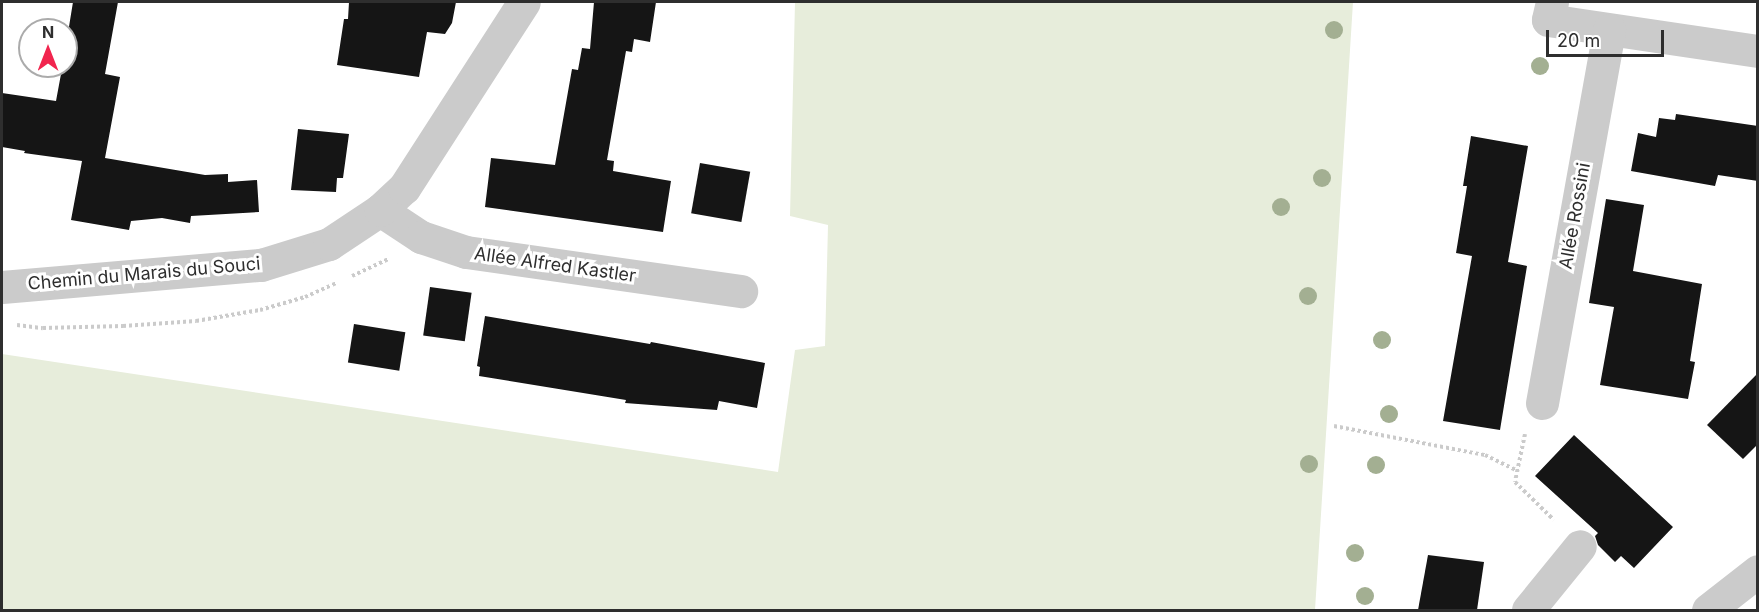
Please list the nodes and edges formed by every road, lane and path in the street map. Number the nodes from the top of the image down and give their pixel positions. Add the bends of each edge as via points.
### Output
1 (524, 2) edge
2 (1551, 2) edge
3 (1609, 30) junction
4 (1758, 51) edge
5 (380, 210) junction
6 (2, 287) edge
7 (741, 291) dead end
8 (1542, 402) joint
9 (1334, 426) dead end
10 (1516, 470) junction
11 (1580, 546) joint
12 (1758, 571) edge
13 (1528, 610) edge
14 (1708, 610) edge

1 - 5 street, Chemin du Marais du Souci via 404,188
2 - 3 street via 1548,20
3 - 4 street
3 - 8 street, Allée Rossini
5 - 6 street, Chemin du Marais du Souci via 329,244 261,265
5 - 7 street, Allée Alfred Kastler via 421,237 466,252
8 - 10 path via 1526,432
9 - 10 path via 1485,455
10 - 11 path via 1515,482
11 - 13 street
12 - 14 street

